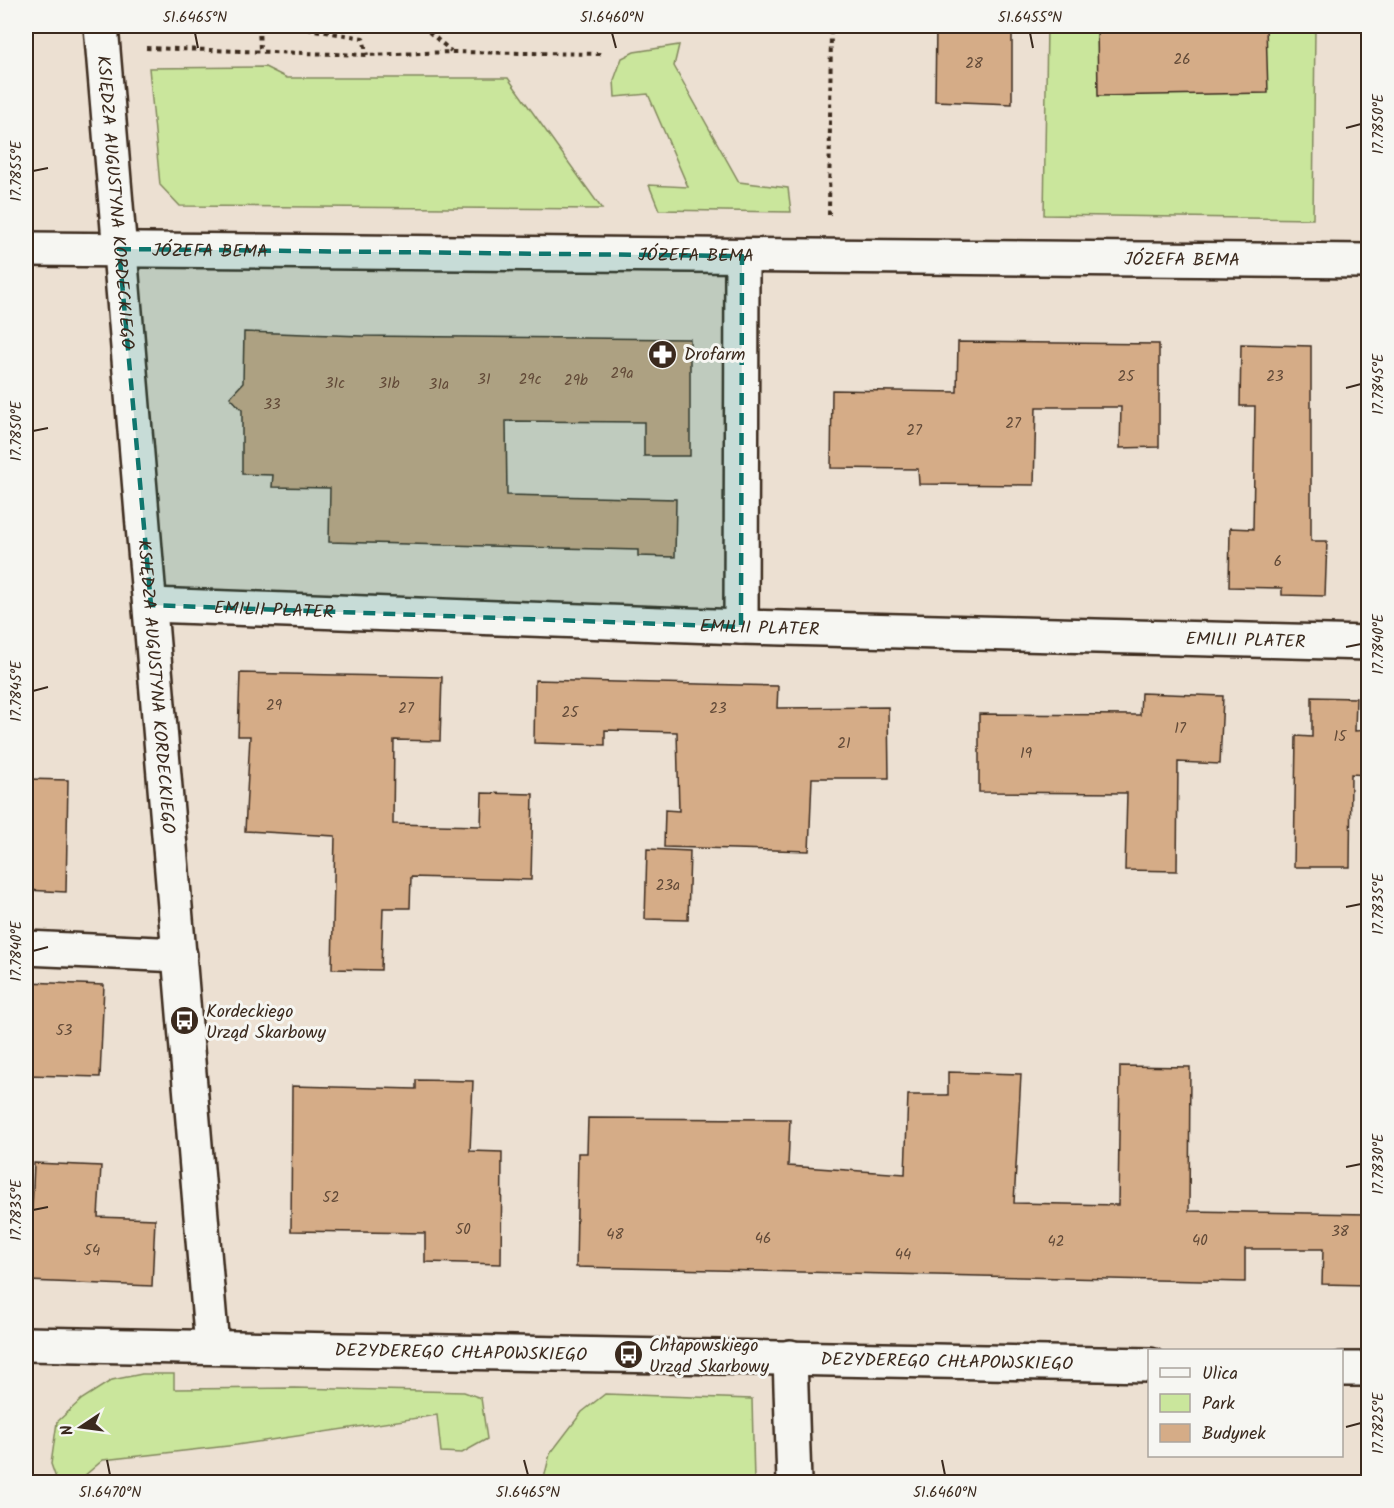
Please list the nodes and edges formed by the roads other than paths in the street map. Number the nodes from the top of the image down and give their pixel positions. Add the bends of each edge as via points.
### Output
1 (102, 36) edge
2 (26, 249) edge
3 (118, 249) junction
4 (742, 256) junction
5 (1368, 261) edge
6 (152, 605) junction
7 (741, 627) junction
8 (1368, 643) edge
9 (26, 948) edge
10 (180, 955) junction
11 (26, 1344) edge
12 (212, 1347) junction
13 (789, 1357) junction
14 (1148, 1365) edge
15 (1343, 1369) edge
16 (1368, 1370) edge
17 (794, 1482) edge

1 - 3 street, KSIĘDZA AUGUSTYNA KORDECKIEGO
2 - 3 street, JÓZEFA BEMA
3 - 4 street, JÓZEFA BEMA
3 - 6 street, KSIĘDZA AUGUSTYNA KORDECKIEGO
4 - 5 street, JÓZEFA BEMA
4 - 7 street
6 - 7 street, EMILII PLATER
6 - 10 street, KSIĘDZA AUGUSTYNA KORDECKIEGO
7 - 8 street, EMILII PLATER
9 - 10 street
10 - 12 street, KSIĘDZA AUGUSTYNA KORDECKIEGO
11 - 12 street, DEZYDEREGO CHŁAPOWSKIEGO
12 - 13 street, DEZYDEREGO CHŁAPOWSKIEGO
13 - 14 street, DEZYDEREGO CHŁAPOWSKIEGO
13 - 17 street
15 - 16 street

